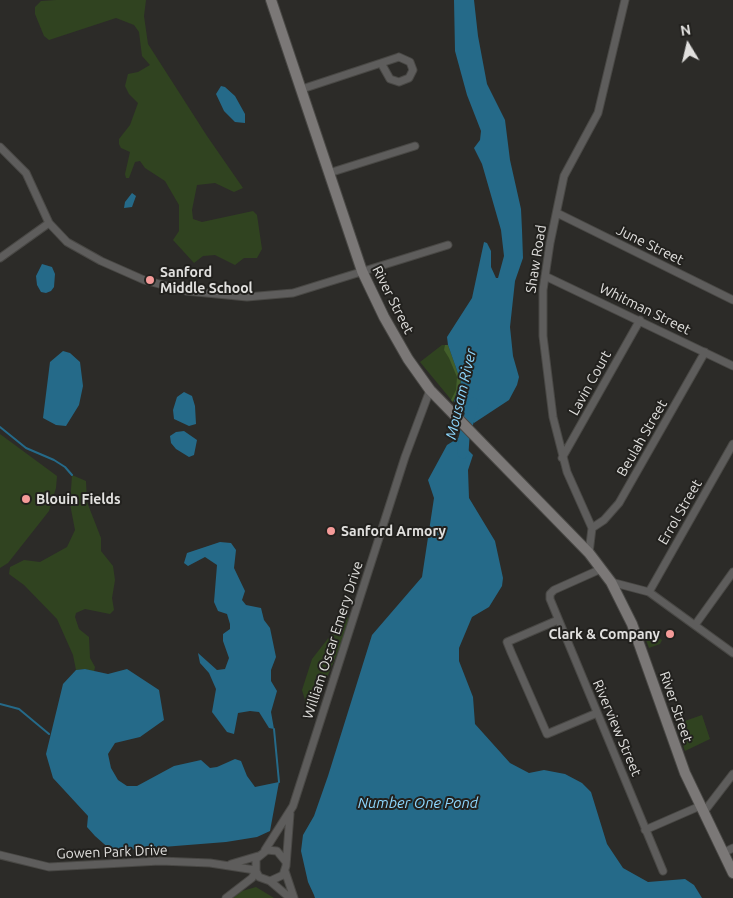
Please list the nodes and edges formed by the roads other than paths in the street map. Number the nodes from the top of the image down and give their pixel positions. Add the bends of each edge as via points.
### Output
1 (271, 0) edge
2 (625, 0) edge
3 (381, 63) junction
4 (302, 90) junction
5 (415, 146) dead end
6 (0, 147) edge
7 (329, 173) junction
8 (557, 213) junction
9 (49, 223) junction
10 (448, 245) dead end
11 (0, 258) edge
12 (362, 271) junction
13 (545, 276) junction
14 (733, 300) edge
15 (640, 320) junction
16 (705, 352) junction
17 (733, 366) edge
18 (430, 390) junction
19 (733, 444) edge
20 (562, 458) junction
21 (592, 528) junction
22 (589, 554) junction
23 (602, 569) junction
24 (733, 572) edge
25 (611, 582) junction
26 (649, 592) junction
27 (558, 620) junction
28 (695, 624) junction
29 (733, 653) edge
30 (597, 713) junction
31 (733, 774) edge
32 (701, 810) junction
33 (290, 813) junction
34 (646, 830) junction
35 (733, 848) edge
36 (265, 850) junction
37 (723, 853) junction
38 (0, 855) edge
39 (258, 856) junction
40 (286, 862) junction
41 (226, 865) junction
42 (255, 870) junction
43 (285, 871) junction
44 (663, 871) dead end
45 (733, 873) edge
46 (268, 880) junction
47 (243, 884) junction
48 (226, 898) edge
49 (292, 898) edge

1 - 4 street, River Street
2 - 8 street, Shaw Road via 598,113 568,166
3 - 3 street via 385,73 395,82 406,80 413,70 403,57
3 - 4 street
4 - 7 street, River Street
5 - 7 street
6 - 9 street via 26,173
7 - 12 street, River Street
8 - 13 street, Shaw Road
8 - 14 street, June Street
9 - 11 street
9 - 12 street via 67,242 101,261 144,280 186,291 219,296 266,297 325,284
10 - 12 street
12 - 18 street, River Street via 398,343
13 - 15 street, Whitman Street
13 - 20 street, Shaw Road via 543,336 553,417
15 - 16 street, Whitman Street
15 - 20 street, Lavin Court
16 - 17 street, Whitman Street
16 - 21 street, Beulah Street via 619,503
18 - 22 street, River Street
18 - 33 street, William Oscar Emery Drive via 405,457
19 - 26 street, Errol Street
20 - 21 street, Shaw Road
21 - 22 street
22 - 23 street, River Street
23 - 25 street, River Street
23 - 27 street, Riverview Street via 550,594
24 - 28 street
25 - 26 street
25 - 32 street, River Street via 632,624
26 - 28 street
27 - 30 street, Riverview Street
27 - 30 street via 507,642 547,734
28 - 29 street
30 - 34 street, Riverview Street
31 - 32 street
32 - 34 street
32 - 37 street, River Street
33 - 36 street, William Oscar Emery Drive
33 - 40 street, William Oscar Emery Drive
34 - 44 street, Riverview Street
35 - 37 street
36 - 39 street
36 - 40 street via 276,851
37 - 45 street, River Street
38 - 41 street, Gowen Park Drive via 58,867 145,862
39 - 41 street, Gowen Park Drive
39 - 42 street
40 - 43 street
41 - 42 street, Gowen Park Drive
42 - 46 street
42 - 47 street via 252,878
43 - 46 street via 280,878
43 - 49 street
46 - 47 street
46 - 49 street
47 - 48 street

